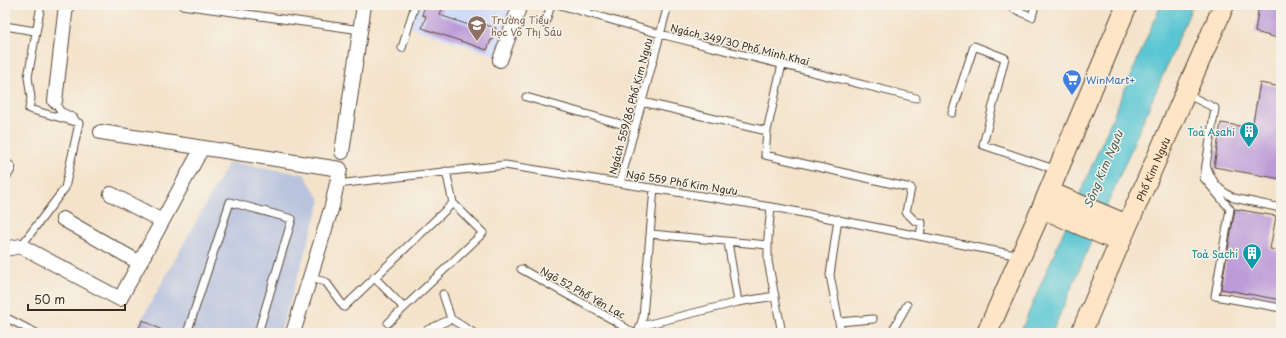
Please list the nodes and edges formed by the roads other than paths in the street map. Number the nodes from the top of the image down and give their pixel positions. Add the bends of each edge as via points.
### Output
1 (41, 5) edge
2 (66, 5) edge
3 (182, 5) edge
4 (364, 5) edge
5 (415, 5) edge
6 (520, 5) edge
7 (551, 5) edge
8 (560, 5) edge
9 (668, 5) edge
10 (1006, 5) edge
11 (1035, 5) edge
12 (1127, 5) edge
13 (1224, 5) edge
14 (545, 24) dead end
15 (5, 26) edge
16 (360, 30) junction
17 (35, 32) junction
18 (660, 34) junction
19 (402, 48) dead end
20 (500, 60) dead end
21 (782, 64) junction
22 (1186, 94) junction
23 (526, 97) dead end
24 (916, 98) dead end
25 (55, 101) joint
26 (642, 102) junction
27 (952, 113) dead end
28 (75, 122) junction
29 (635, 128) junction
30 (767, 131) junction
31 (101, 132) dead end
32 (202, 148) junction
33 (342, 152) dead end
34 (1205, 162) junction
35 (1057, 170) junction
36 (446, 171) junction
37 (620, 183) junction
38 (337, 184) junction
39 (654, 188) junction
40 (110, 194) dead end
41 (1233, 198) junction
42 (453, 203) junction
43 (1054, 204) junction
44 (771, 206) junction
45 (1281, 208) edge
46 (1230, 209) junction
47 (63, 219) dead end
48 (838, 219) junction
49 (162, 221) junction
50 (1114, 230) junction
51 (651, 234) junction
52 (920, 236) junction
53 (728, 242) junction
54 (768, 245) junction
55 (21, 246) junction
56 (5, 249) edge
57 (1021, 256) junction
58 (140, 263) junction
59 (521, 270) dead end
60 (374, 277) junction
61 (310, 278) junction
62 (443, 294) dead end
63 (775, 296) junction
64 (738, 302) junction
65 (907, 305) dead end
66 (404, 308) junction
67 (1281, 308) edge
68 (5, 316) edge
69 (450, 319) junction
70 (873, 319) dead end
71 (839, 322) junction
72 (388, 323) dead end
73 (639, 330) edge
74 (36, 333) edge
75 (187, 333) edge
76 (258, 333) edge
77 (293, 333) edge
78 (425, 333) edge
79 (474, 333) edge
80 (634, 333) edge
81 (782, 333) edge
82 (841, 333) edge
83 (891, 333) edge
84 (987, 333) edge
85 (1081, 333) edge

1 - 17 lane
2 - 25 street
3 - 16 lane
4 - 16 street
5 - 19 lane
6 - 20 street
7 - 14 lane
8 - 18 lane, Ngách 349/30 Phố Minh Khai
9 - 18 lane, Ngách 559/86 Phố Kim Ngưu
10 - 11 lane via 1032,17
12 - 35 main road
13 - 22 main road, Phố Kim Ngưu
15 - 17 lane
16 - 33 street
17 - 28 lane via 28,77 31,98 29,109
18 - 21 lane, Ngách 349/30 Phố Minh Khai
18 - 26 lane, Ngách 559/86 Phố Kim Ngưu
21 - 24 lane, Ngách 349/30 Phố Minh Khai
21 - 30 lane
22 - 34 lane via 1215,108
22 - 50 main road, Phố Kim Ngưu
23 - 29 lane
25 - 28 lane via 60,111 74,118
26 - 29 lane, Ngách 559/86 Phố Kim Ngưu
26 - 30 lane
27 - 35 lane via 974,46 1005,58 983,145
28 - 55 lane via 78,123 66,188
29 - 37 lane, Ngách 559/86 Phố Kim Ngưu
30 - 52 lane via 765,154 911,188 906,212 915,221 922,223
31 - 32 street
32 - 38 street via 340,169
32 - 49 street
34 - 41 lane via 1211,178
34 - 46 lane via 1204,180
35 - 43 main road
36 - 37 lane, Ngõ 559 Phố Kim Ngưu via 505,165
36 - 38 lane, Ngõ 559 Phố Kim Ngưu
36 - 42 lane
37 - 39 lane, Ngõ 559 Phố Kim Ngưu
38 - 61 street
39 - 44 lane, Ngõ 559 Phố Kim Ngưu
39 - 51 lane
40 - 49 street
41 - 45 lane
41 - 46 lane
42 - 60 lane
42 - 66 lane via 483,233
43 - 50 main road
43 - 57 main road
44 - 48 lane, Ngõ 559 Phố Kim Ngưu
44 - 54 lane
46 - 67 lane via 1215,296
47 - 58 street
48 - 52 lane, Ngõ 559 Phố Kim Ngưu
48 - 71 lane via 830,275
49 - 58 street
50 - 85 main road, Phố Kim Ngưu
51 - 53 lane
51 - 73 lane via 643,317
52 - 57 lane, Ngõ 559 Phố Kim Ngưu
53 - 54 lane
53 - 64 lane
54 - 63 lane via 768,261
55 - 56 street
55 - 58 street via 120,299
57 - 84 main road
59 - 80 lane, Ngõ 52 Phố Yên Lạc
60 - 61 lane via 344,307 326,282
60 - 66 lane
61 - 77 street
62 - 69 lane
63 - 64 lane
63 - 81 lane
64 - 73 lane
65 - 83 lane
66 - 72 lane
68 - 74 lane
69 - 78 lane
69 - 79 lane
70 - 71 lane
71 - 82 lane
75 - 76 lane via 230,202 292,219

